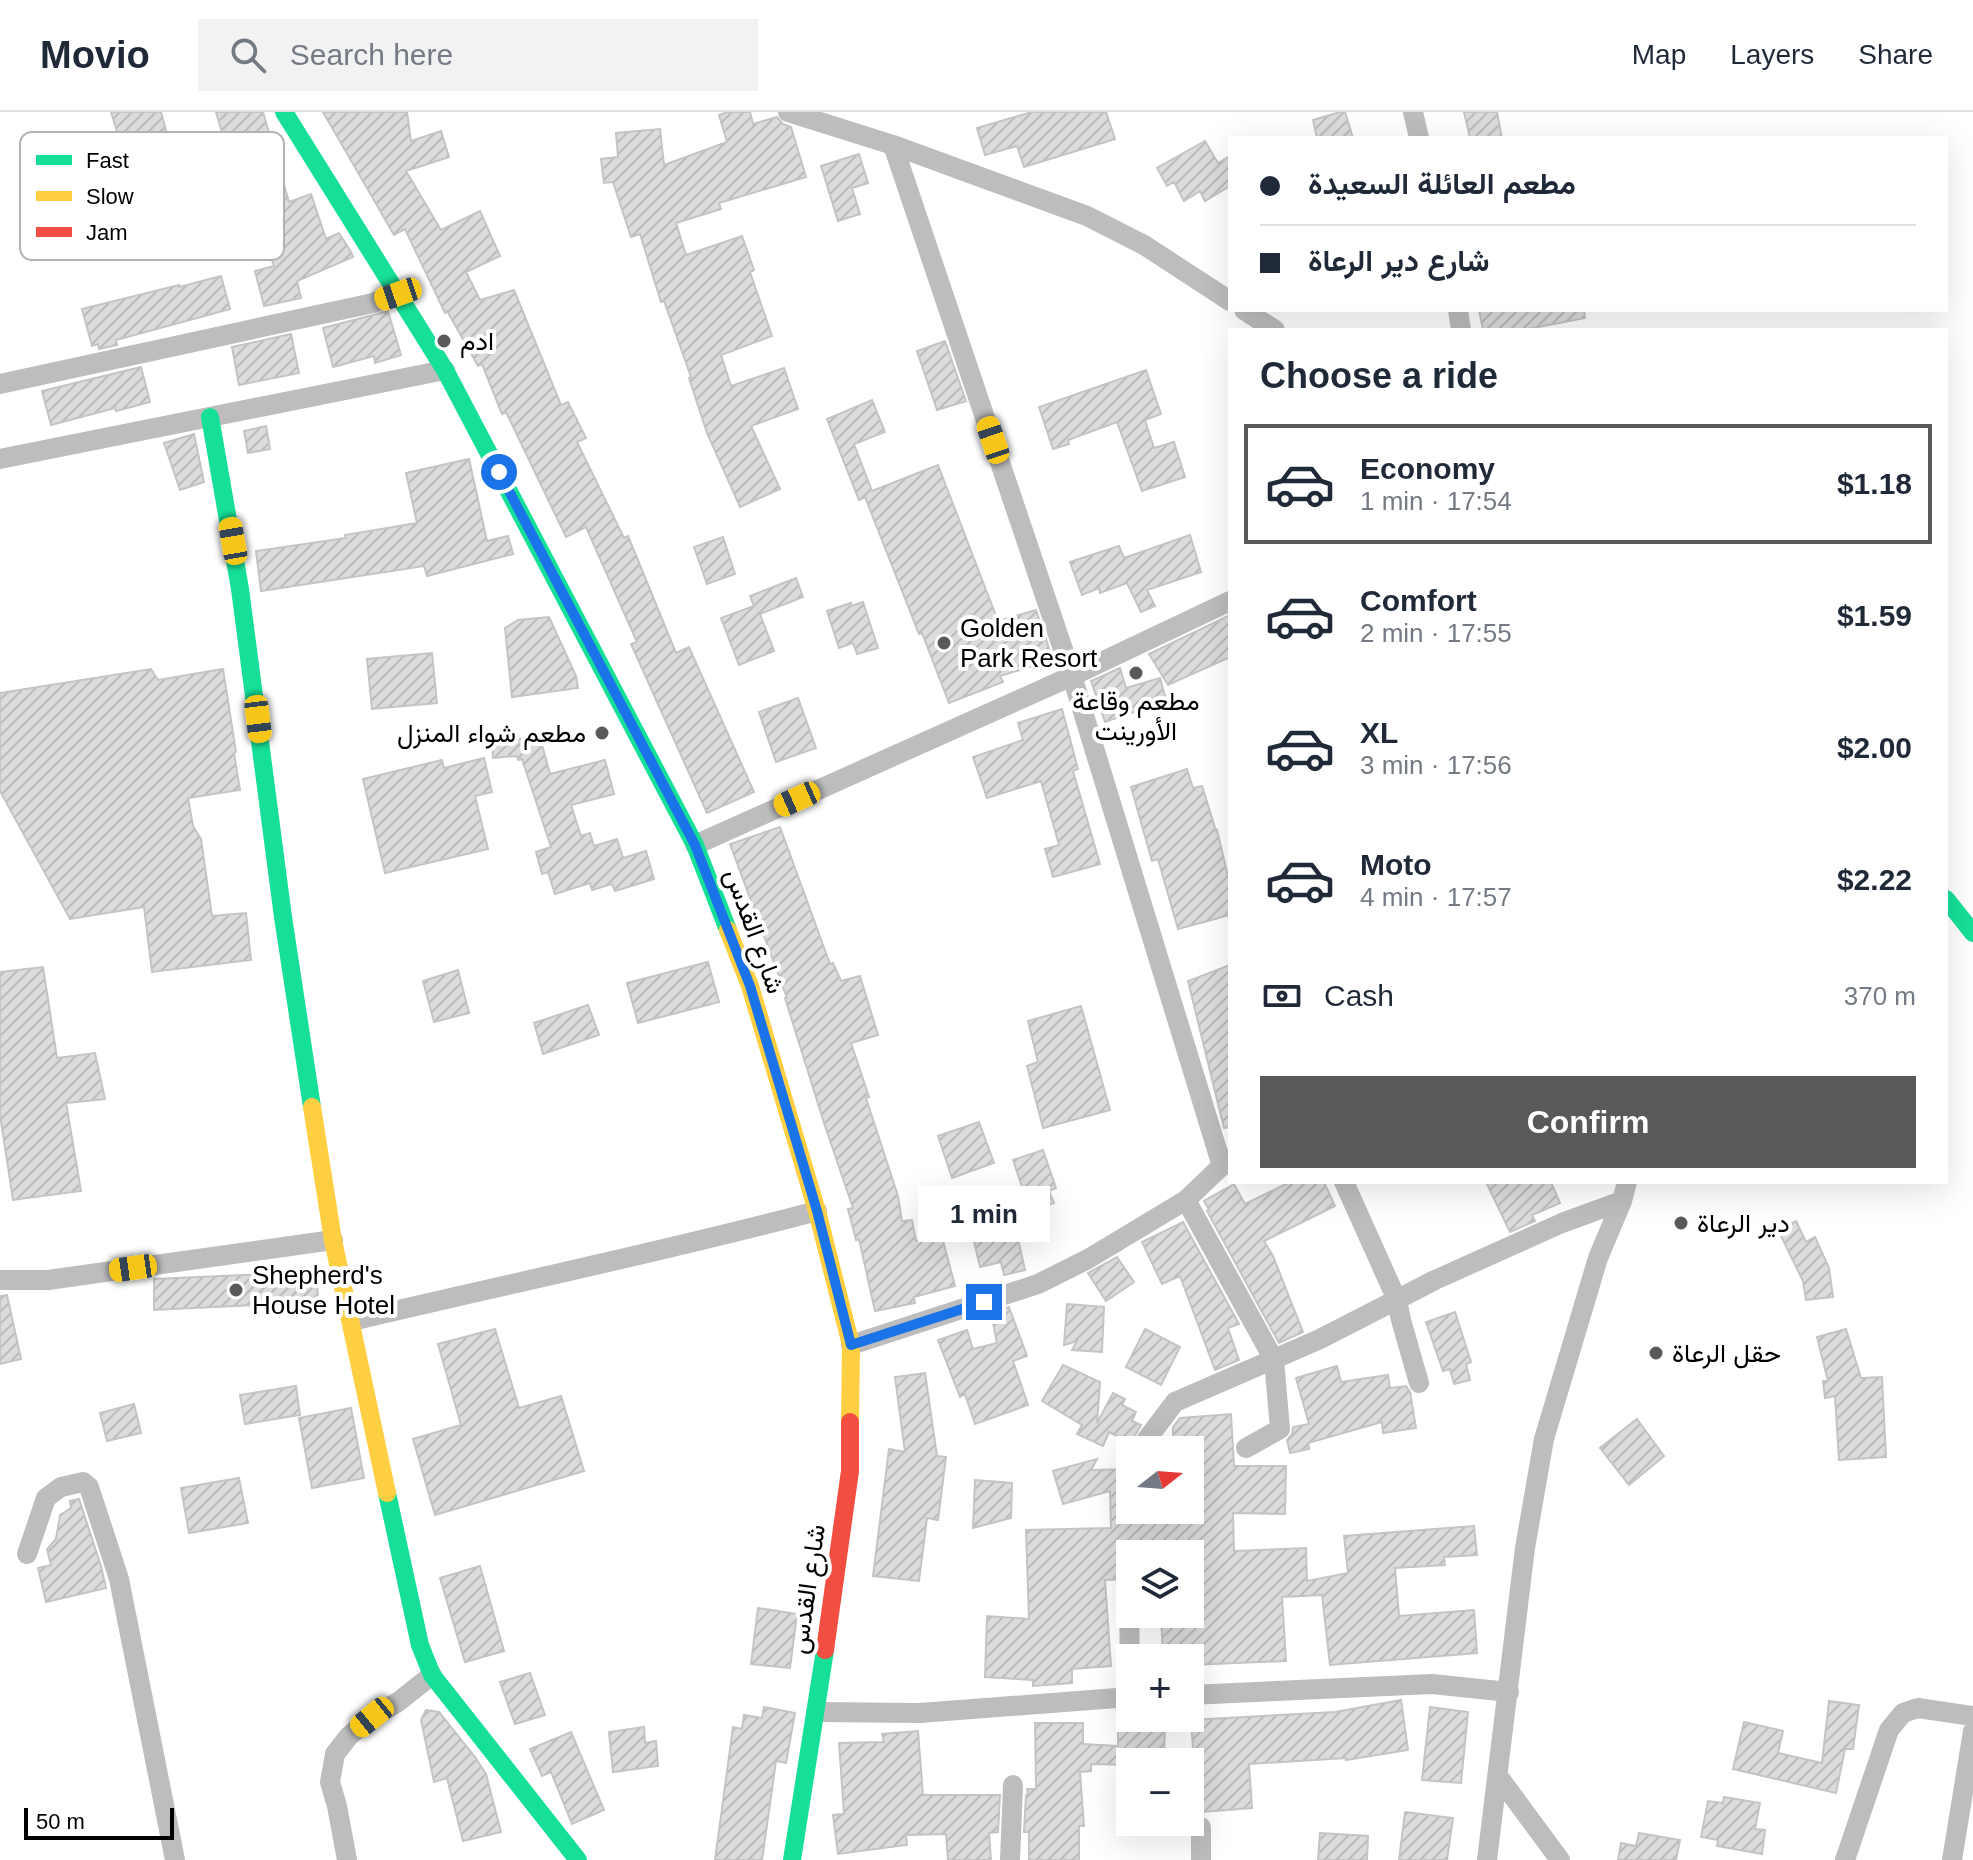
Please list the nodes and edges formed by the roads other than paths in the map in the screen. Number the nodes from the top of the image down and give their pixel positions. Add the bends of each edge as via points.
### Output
1 (284, 112) edge
2 (788, 112) edge
3 (1413, 112) edge
4 (1419, 136) edge
5 (893, 145) junction
6 (398, 294) junction
7 (1228, 300) edge
8 (1247, 312) edge
9 (1272, 328) edge
10 (445, 370) junction
11 (0, 384) edge
12 (210, 417) junction
13 (0, 459) edge
14 (1228, 602) edge
15 (1072, 676) junction
16 (695, 845) junction
17 (1948, 902) edge
18 (1973, 933) edge
19 (1226, 1162) edge
20 (1345, 1184) edge
21 (1624, 1192) edge
22 (1186, 1200) junction
23 (817, 1211) junction
24 (333, 1240) junction
25 (0, 1280) edge
26 (1397, 1300) junction
27 (352, 1321) junction
28 (851, 1345) junction
29 (1274, 1360) junction
30 (1419, 1383) dead end
31 (1149, 1436) edge
32 (1246, 1448) dead end
33 (27, 1554) dead end
34 (432, 1675) junction
35 (1509, 1692) junction
36 (1204, 1694) edge
37 (1116, 1698) edge
38 (816, 1712) junction
39 (1973, 1716) edge
40 (1973, 1731) edge
41 (1498, 1776) junction
42 (1013, 1785) dead end
43 (1201, 1836) edge
44 (175, 1860) edge
45 (347, 1860) edge
46 (578, 1860) edge
47 (792, 1860) edge
48 (1010, 1860) edge
49 (1201, 1860) edge
50 (1487, 1860) edge
51 (1560, 1860) edge
52 (1845, 1860) edge
53 (1952, 1860) edge

1 - 6 main road, شارع القدس
2 - 5 street
3 - 4 street
5 - 7 street via 1087,216 1144,245
5 - 15 street
6 - 10 main road, شارع القدس
6 - 11 street
8 - 9 street
10 - 12 street
10 - 16 main road, شارع القدس
12 - 13 street
12 - 24 main road via 242,602
14 - 15 street
15 - 16 street
15 - 19 street
16 - 23 main road, شارع القدس via 750,986
17 - 18 main road
19 - 22 street
20 - 26 street
21 - 26 street
21 - 35 street via 1598,1258 1544,1439
22 - 28 street via 1038,1284
22 - 29 street
23 - 27 street
23 - 28 main road, شارع القدس
24 - 25 street via 48,1280
24 - 27 main road
26 - 29 street
26 - 30 street
27 - 34 main road via 420,1645
28 - 38 main road, شارع القدس via 850,1471
29 - 31 street via 1175,1402
29 - 32 street via 1280,1429
33 - 44 street via 46,1498 61,1487 83,1482 89,1487 119,1579
34 - 45 street via 372,1717 335,1754 330,1782
34 - 46 main road
35 - 36 street via 1432,1684
35 - 41 street
37 - 38 street via 920,1713
38 - 47 main road, شارع القدس
39 - 52 street via 1918,1708 1903,1713 1889,1730
40 - 53 street
41 - 50 street
41 - 51 street
42 - 48 street
43 - 49 street

